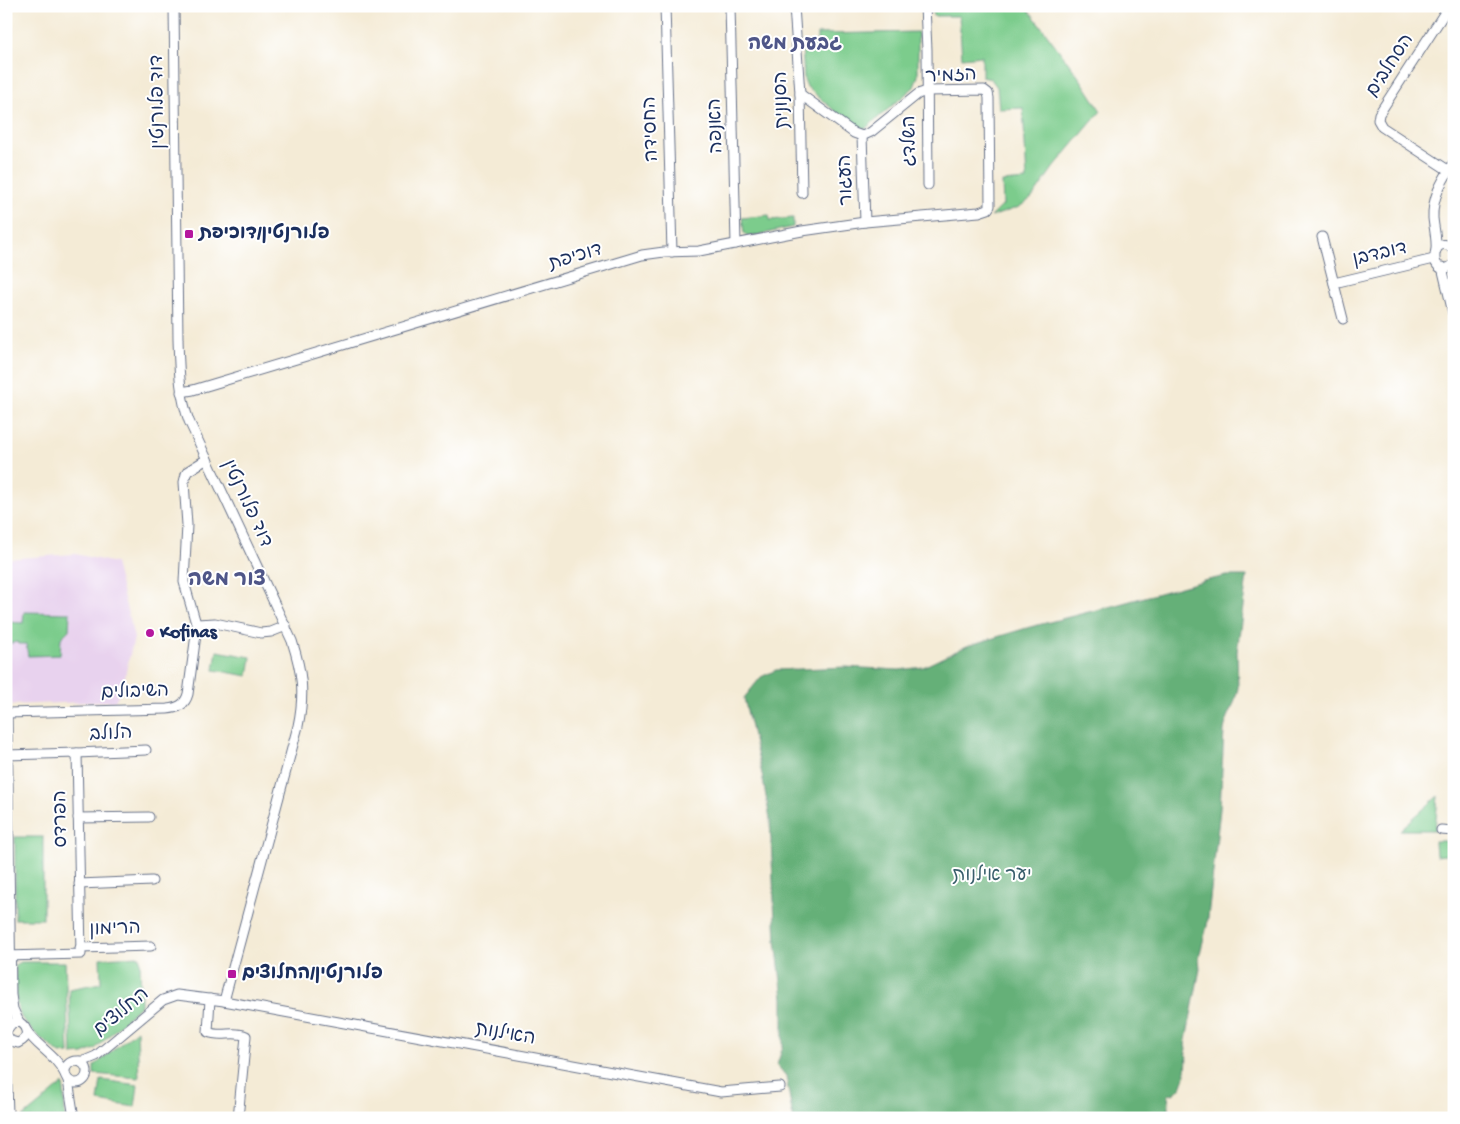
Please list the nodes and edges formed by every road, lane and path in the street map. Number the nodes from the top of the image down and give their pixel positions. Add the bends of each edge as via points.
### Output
1 (174, 6) edge
2 (665, 6) edge
3 (730, 6) edge
4 (794, 6) edge
5 (925, 6) edge
6 (1449, 6) edge
7 (927, 92) junction
8 (800, 94) junction
9 (862, 136) junction
10 (1454, 162) edge
11 (1448, 170) junction
12 (928, 185) dead end
13 (802, 193) dead end
14 (990, 206) joint
15 (865, 222) junction
16 (1435, 227) junction
17 (1322, 237) dead end
18 (736, 244) junction
19 (1451, 247) edge
20 (672, 252) junction
21 (1435, 254) junction
22 (1454, 264) edge
23 (1442, 267) junction
24 (1334, 282) junction
25 (1454, 317) edge
26 (1343, 319) dead end
27 (180, 392) junction
28 (207, 459) junction
29 (197, 624) junction
30 (286, 626) junction
31 (7, 713) edge
32 (146, 750) dead end
33 (77, 753) junction
34 (7, 755) edge
35 (7, 810) edge
36 (148, 817) dead end
37 (78, 818) junction
38 (1441, 830) dead end
39 (1454, 831) edge
40 (152, 881) dead end
41 (79, 884) junction
42 (151, 946) dead end
43 (80, 951) junction
44 (8, 956) edge
45 (210, 1000) junction
46 (224, 1001) junction
47 (6, 1013) edge
48 (19, 1022) junction
49 (6, 1030) edge
50 (26, 1030) junction
51 (6, 1035) edge
52 (20, 1042) junction
53 (40, 1046) junction
54 (100, 1053) junction
55 (50, 1054) junction
56 (6, 1055) edge
57 (75, 1062) junction
58 (67, 1077) junction
59 (84, 1078) junction
60 (780, 1086) dead end
61 (72, 1105) junction
62 (8, 1114) dead end
63 (74, 1118) edge
64 (238, 1118) edge

1 - 27 street, דוד פלורנטין
2 - 20 street, החסידה
3 - 18 street, האנפה
4 - 8 street, הסנונית
5 - 7 street, השלדג
6 - 11 street, הסחלבים via 1378,120 1382,127
7 - 9 street, הזמיר via 912,98
7 - 12 street, השלדג
7 - 14 street, הזמיר via 978,89 988,93
8 - 9 street
8 - 13 street, הסנונית
9 - 15 street, העגור
10 - 11 street
11 - 16 street via 1435,199
14 - 15 street, דוכיפת via 979,212
15 - 18 street, דוכיפת
16 - 19 street
16 - 21 street
17 - 24 street, דובדבן
18 - 20 street, דוכיפת
19 - 21 street, דובדבן via 1441,246
20 - 27 street, דוכיפת via 632,258
21 - 23 street via 1437,265
21 - 24 street, דובדבן
22 - 23 street
23 - 25 street
24 - 26 street, דובדבן
27 - 28 street, דוד פלורנטין
28 - 29 street, השיבולים via 188,471 184,482 184,582
28 - 30 street, דוד פלורנטין
29 - 30 street via 215,623 261,633
29 - 31 street, השיבולים via 188,694 178,707
30 - 46 street, דוד פלורנטין via 302,678 302,708
31 - 34 street
32 - 33 street, הלולב
33 - 34 street
33 - 37 street, הפרדס
34 - 35 street
35 - 44 street
36 - 37 street
37 - 41 street, הפרדס
38 - 39 street
40 - 41 street
41 - 43 street, הפרדס
42 - 43 street, הרימון
43 - 44 street, הרימון
44 - 48 street via 11,1002
45 - 46 street, החלוצים
45 - 54 street, החלוצים via 178,995 163,1000
45 - 64 street via 208,1032 215,1036 240,1033 246,1036
46 - 60 street, האילנות via 721,1092
47 - 49 street
48 - 49 street via 12,1023
48 - 50 street
50 - 52 street via 26,1036
50 - 53 street
51 - 52 street via 11,1041
51 - 56 street
52 - 53 street
52 - 56 street via 11,1046
53 - 55 street
54 - 57 street, החלוצים
54 - 59 street, החלוצים
55 - 57 street
55 - 58 street
56 - 62 street
57 - 58 street via 66,1067
57 - 59 street via 84,1064
58 - 59 street via 75,1083
58 - 61 street
59 - 61 street, החלוצים
61 - 63 street

